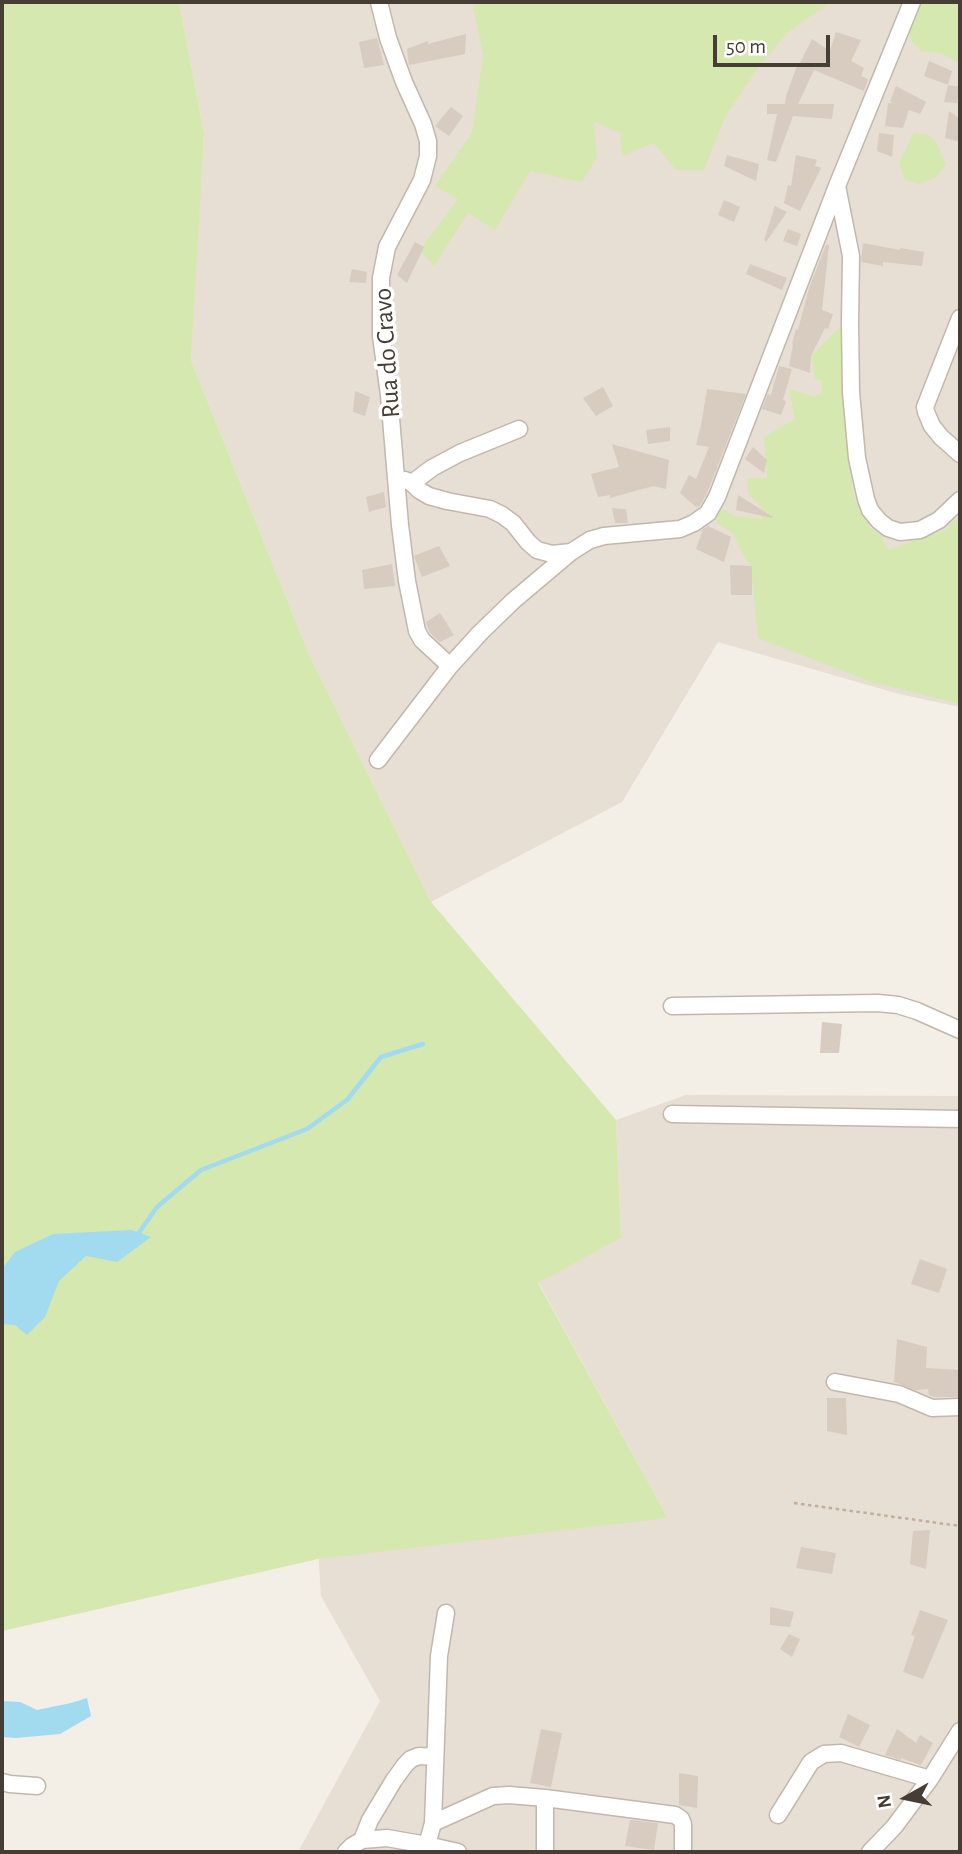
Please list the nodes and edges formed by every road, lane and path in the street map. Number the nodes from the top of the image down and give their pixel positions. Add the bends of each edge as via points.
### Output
1 (379, 2) edge
2 (912, 2) edge
3 (837, 186) junction
4 (960, 318) edge
5 (519, 429) dead end
6 (960, 454) edge
7 (397, 475) junction
8 (412, 483) junction
9 (959, 502) edge
10 (571, 552) junction
11 (450, 666) junction
12 (378, 760) dead end
13 (672, 1006) dead end
14 (960, 1030) edge
15 (672, 1114) dead end
16 (960, 1119) edge
17 (835, 1382) dead end
18 (960, 1407) edge
19 (793, 1503) dead end
20 (960, 1526) edge
21 (446, 1613) dead end
22 (960, 1731) edge
23 (435, 1757) junction
24 (930, 1779) junction
25 (2, 1782) edge
26 (37, 1786) dead end
27 (545, 1798) junction
28 (778, 1815) dead end
29 (433, 1823) junction
30 (362, 1840) junction
31 (426, 1845) junction
32 (346, 1852) edge
33 (458, 1852) edge
34 (545, 1852) edge
35 (683, 1852) edge
36 (870, 1852) edge

1 - 7 street, Rua do Cravo via 428,141 422,180 387,247 381,278 382,336
2 - 3 street
3 - 9 street via 851,256 851,392 857,458 870,510 888,528 900,532 920,530
3 - 10 street via 708,513 680,529 604,536
4 - 6 street via 925,407 932,426
5 - 8 street via 460,453
7 - 8 street
7 - 11 street, Rua do Cravo via 407,581 417,631
8 - 10 street via 429,496 502,515 537,550
10 - 11 street via 513,601
11 - 12 street
13 - 14 street via 878,1003 917,1011
15 - 16 street
17 - 18 street via 899,1394 933,1408
19 - 20 path
21 - 23 street via 439,1656
22 - 24 street
23 - 29 street
23 - 30 street via 419,1756 405,1765
24 - 28 street via 841,1753 824,1754 811,1762
24 - 36 street
25 - 26 street
27 - 29 street via 492,1796
27 - 34 street
27 - 35 street via 675,1815 683,1824
29 - 31 street
30 - 31 street via 387,1838
30 - 32 street
31 - 33 street

